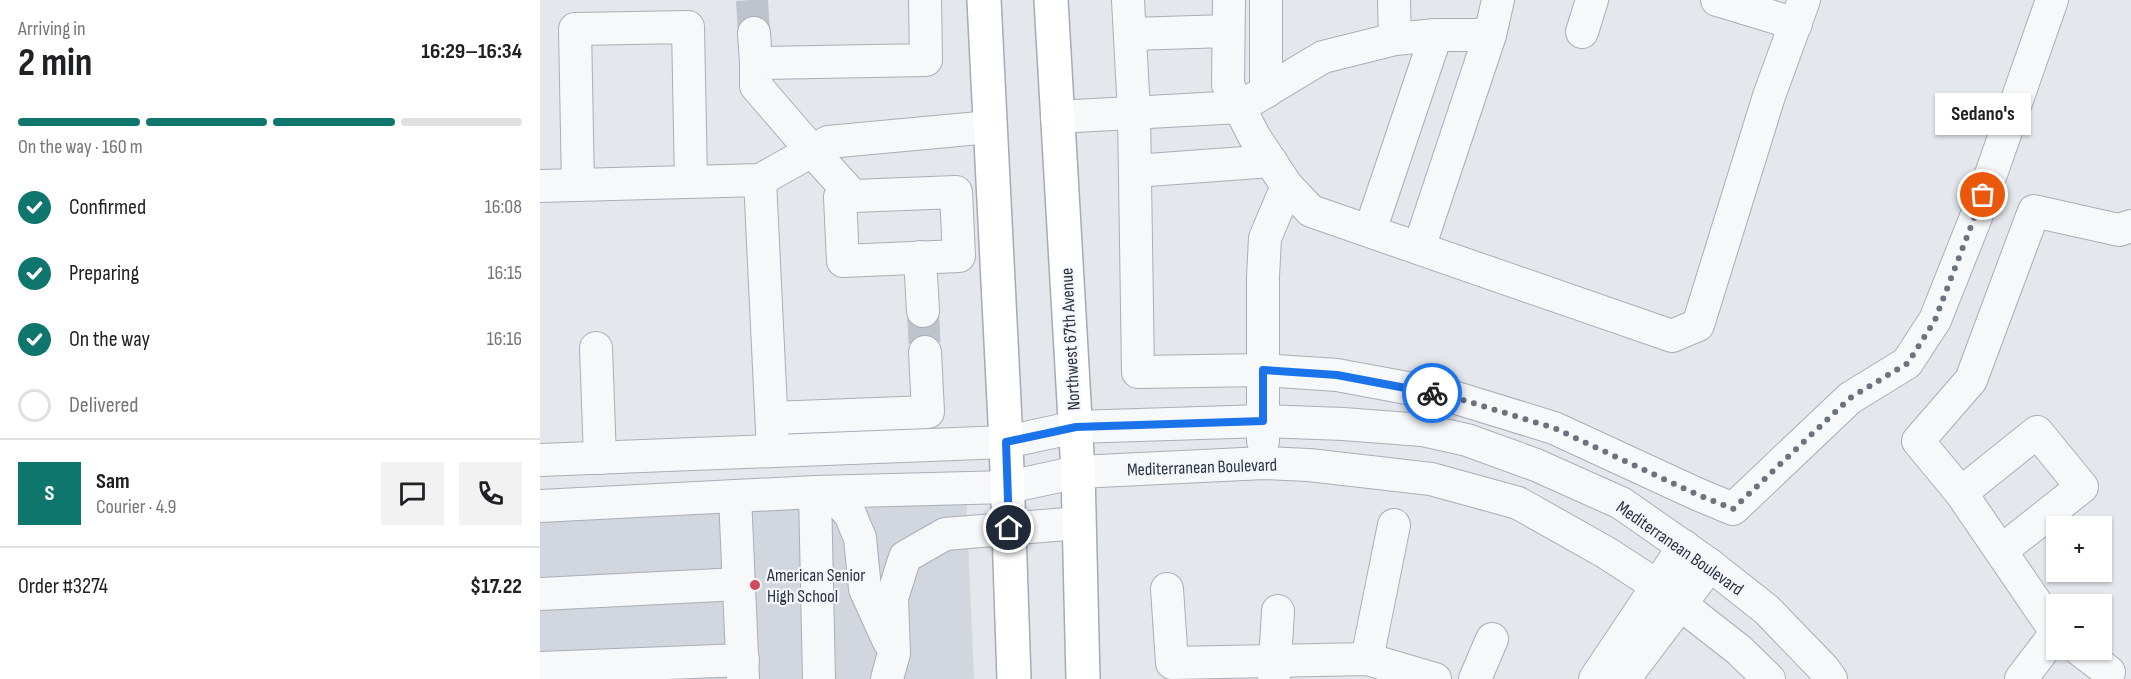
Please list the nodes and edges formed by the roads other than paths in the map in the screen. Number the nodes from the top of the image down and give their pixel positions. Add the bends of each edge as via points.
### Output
1 (925, 0) edge
2 (984, 0) edge
3 (1051, 0) edge
4 (1128, 0) edge
5 (1229, 0) edge
6 (1266, 0) edge
7 (1394, 0) edge
8 (1498, 0) edge
9 (1592, 0) edge
10 (2052, 0) edge
11 (1735, 3) edge
12 (1800, 12) edge
13 (1228, 31) junction
14 (1582, 32) dead end
15 (1130, 34) junction
16 (1436, 35) junction
17 (1490, 35) junction
18 (1395, 39) junction
19 (1266, 92) junction
20 (1240, 107) junction
21 (1134, 113) junction
22 (1057, 117) junction
23 (990, 127) junction
24 (812, 152) junction
25 (1135, 171) junction
26 (1279, 174) junction
27 (760, 180) junction
28 (691, 181) junction
29 (578, 185) junction
30 (540, 186) edge
31 (853, 196) junction
32 (2131, 226) edge
33 (1370, 231) junction
34 (1419, 248) junction
35 (920, 257) junction
36 (923, 311) tunnel mouth
37 (596, 348) dead end
38 (925, 352) tunnel mouth
39 (1263, 370) junction
40 (772, 418) junction
41 (1263, 421) junction
42 (1076, 427) junction
43 (1006, 442) junction
44 (773, 451) junction
45 (600, 458) junction
46 (540, 460) edge
47 (1264, 463) junction
48 (1078, 472) junction
49 (1008, 487) junction
50 (823, 492) junction
51 (1961, 493) junction
52 (735, 496) junction
53 (540, 506) edge
54 (1079, 523) junction
55 (1394, 525) dead end
56 (1009, 528) junction
57 (1684, 546) junction
58 (2001, 551) junction
59 (1710, 565) junction
60 (739, 584) junction
61 (1167, 589) dead end
62 (540, 594) edge
63 (1668, 594) junction
64 (1278, 611) dead end
65 (2046, 617) edge
66 (1492, 639) dead end
67 (2046, 645) edge
68 (1367, 659) junction
69 (2094, 660) edge
70 (891, 666) edge
71 (540, 668) edge
72 (743, 670) edge
73 (1275, 670) edge
74 (2115, 675) edge
75 (1425, 677) edge
76 (819, 679) edge
77 (1014, 679) edge
78 (1083, 679) edge
79 (1475, 679) edge
80 (1595, 679) edge
81 (1624, 679) edge
82 (1769, 679) edge
83 (1831, 679) edge
84 (2021, 679) edge

1 - 24 street via 926,60 755,48 756,86
2 - 23 main road
3 - 22 main road, Northwest 67th Avenue
4 - 15 street
5 - 13 street
6 - 19 street
7 - 18 street
8 - 17 street
9 - 14 street
10 - 39 street via 1976,217 1935,320 1908,363 1850,398 1733,509 1554,428 1450,396 1337,375
11 - 12 street
12 - 34 street via 1769,96 1698,325 1672,336
13 - 15 street
13 - 20 street via 1228,85
15 - 21 street
16 - 17 street
16 - 18 street
16 - 33 street
17 - 34 street
18 - 19 street via 1323,57
19 - 20 street
20 - 21 street
20 - 26 street
21 - 22 street
21 - 25 street
22 - 42 main road, Northwest 67th Avenue
23 - 24 street via 828,142
23 - 43 main road
24 - 27 street
24 - 31 street
25 - 26 street
25 - 39 street via 1138,372
26 - 33 street via 1311,211
26 - 39 street via 1265,238
27 - 28 street
27 - 40 street
28 - 29 street
28 - 29 street via 688,27 575,29
29 - 30 street
31 - 35 street via 840,197 843,261
31 - 35 street via 956,192 959,256
32 - 51 street via 2119,230 2034,211 1971,380 1918,441
33 - 34 street
35 - 36 street
37 - 45 street
38 - 40 street via 928,412
39 - 41 street
40 - 44 street
41 - 42 street, Mediterranean Boulevard
41 - 47 street
41 - 57 street, Mediterranean Boulevard via 1422,430 1467,440 1621,503
42 - 43 street, Mediterranean Boulevard
42 - 48 main road, Northwest 67th Avenue
43 - 44 street, Mediterranean Boulevard
43 - 49 main road
44 - 45 street, Mediterranean Boulevard
45 - 46 street, Mediterranean Boulevard
47 - 48 street, Mediterranean Boulevard
47 - 63 street, Mediterranean Boulevard via 1431,479 1518,502
48 - 49 street, Mediterranean Boulevard
48 - 54 main road, Northwest 67th Avenue
49 - 50 street, Mediterranean Boulevard
49 - 56 main road
50 - 52 street, Mediterranean Boulevard
50 - 70 street via 850,514 860,538 865,590
50 - 76 street
51 - 58 street
51 - 58 street via 2037,432 2082,487
52 - 53 street, Mediterranean Boulevard
52 - 60 street
54 - 56 street
54 - 78 main road, Northwest 67th Avenue
55 - 68 street
56 - 70 street via 945,534 904,557 892,598
56 - 77 main road
57 - 59 street, Mediterranean Boulevard
57 - 63 street
58 - 65 street
59 - 63 street
59 - 83 street, Mediterranean Boulevard via 1767,610
60 - 62 street
60 - 72 street
61 - 73 street via 1172,663
63 - 80 street
63 - 81 street
63 - 82 street, Mediterranean Boulevard
64 - 73 street
66 - 79 street
67 - 84 street
68 - 73 street
68 - 75 street
69 - 74 street
71 - 72 street

